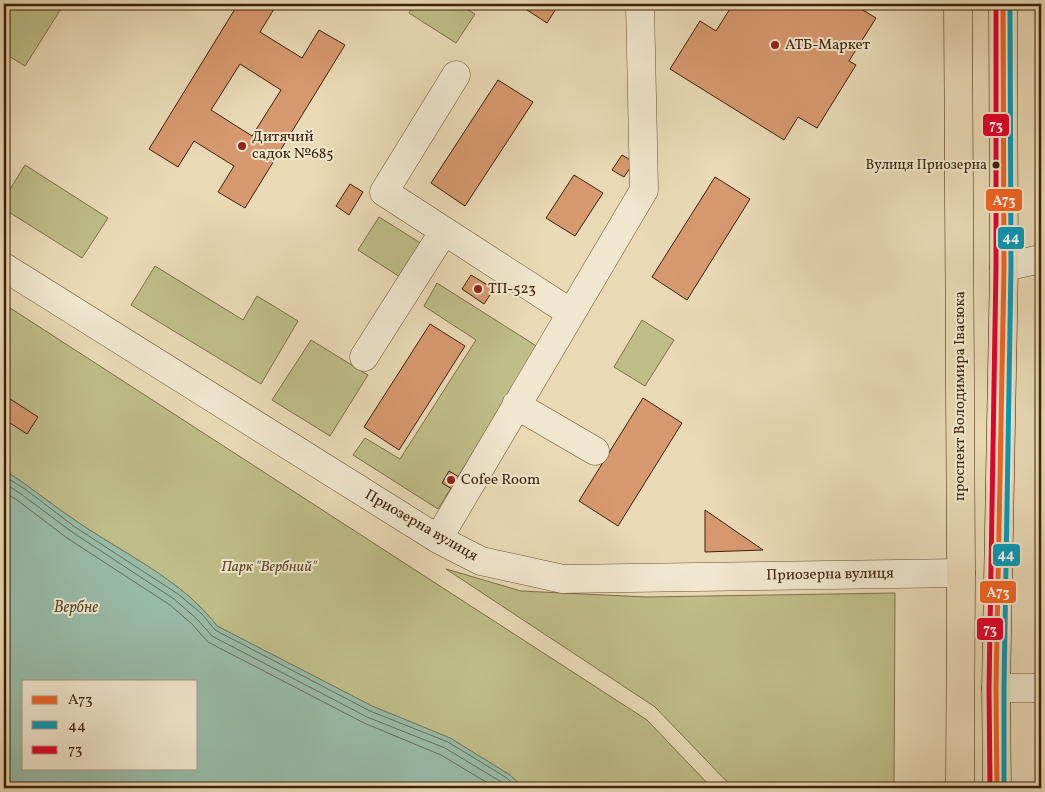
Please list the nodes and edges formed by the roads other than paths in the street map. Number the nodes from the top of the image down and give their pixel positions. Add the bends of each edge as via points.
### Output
1 (640, 4) edge
2 (958, 4) edge
3 (1002, 4) edge
4 (456, 75) dead end
5 (444, 231) junction
6 (1041, 259) edge
7 (4, 267) edge
8 (960, 267) junction
9 (1004, 267) junction
10 (571, 313) junction
11 (364, 357) dead end
12 (516, 405) junction
13 (595, 451) dead end
14 (438, 539) junction
15 (961, 573) junction
16 (996, 688) junction
17 (1041, 688) edge
18 (960, 788) edge
19 (997, 788) edge

1 - 10 street via 644,190
2 - 8 main road, проспект Володимира Івасюка
3 - 9 main road
4 - 5 street via 384,192
5 - 10 street
5 - 11 street
6 - 9 street
7 - 14 street, Приозерна вулиця
8 - 9 main road
8 - 15 main road, проспект Володимира Івасюка
9 - 16 main road
10 - 12 street
12 - 13 street
12 - 14 street
14 - 15 street, Приозерна вулиця via 481,561 563,579
15 - 18 main road, проспект Володимира Івасюка
16 - 17 street
16 - 19 main road

